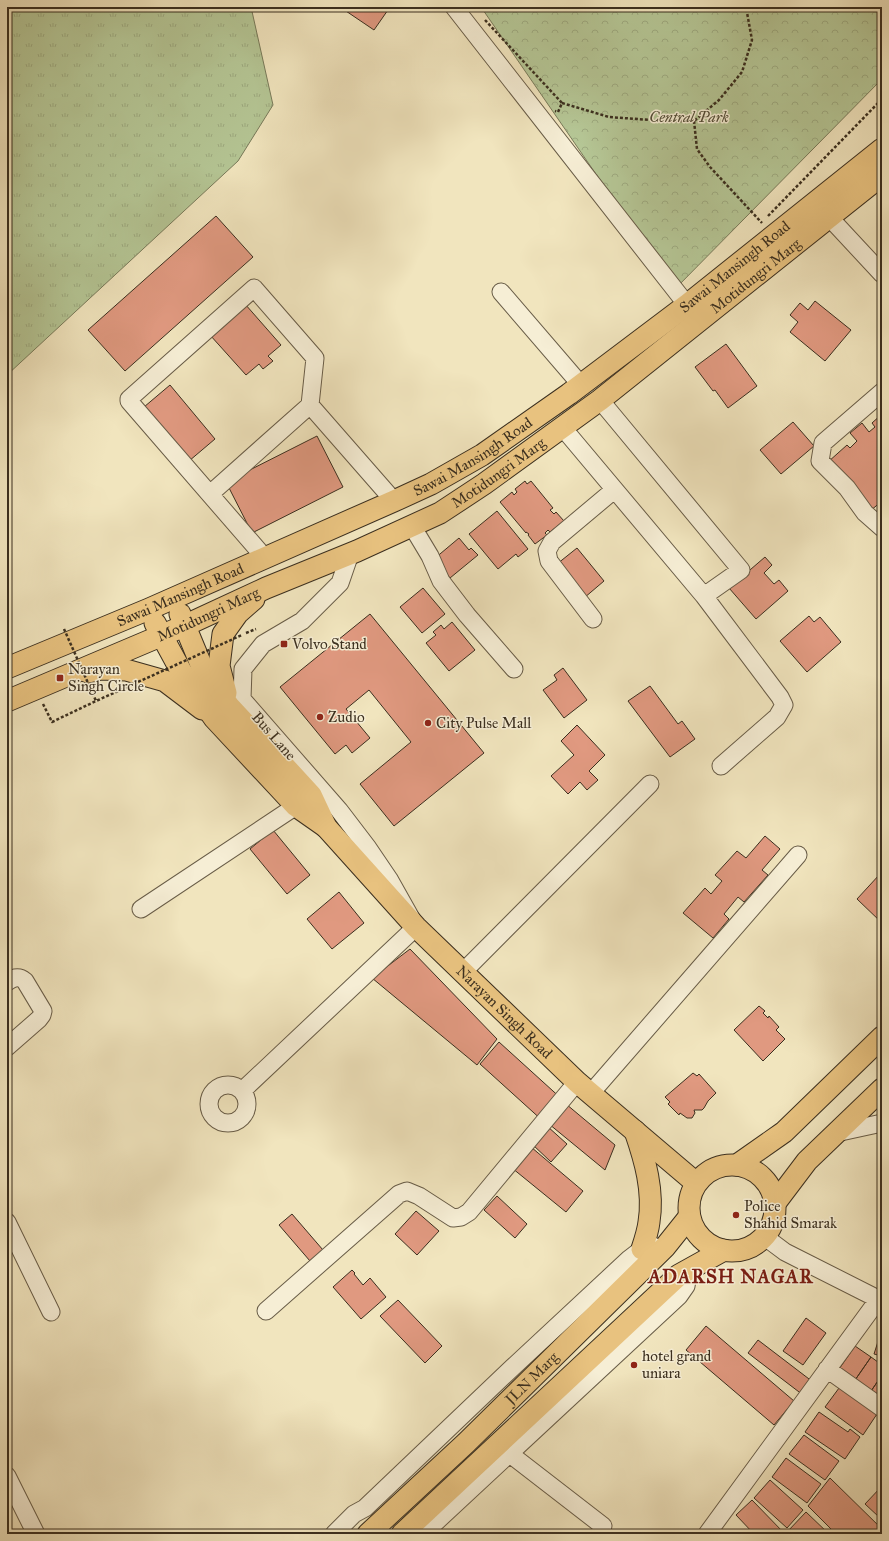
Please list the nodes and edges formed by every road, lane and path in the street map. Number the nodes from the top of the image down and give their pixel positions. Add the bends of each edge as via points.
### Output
1 (454, 7) edge
2 (746, 7) edge
3 (485, 19) dead end
4 (882, 99) edge
5 (562, 102) junction
6 (534, 109) junction
7 (694, 121) junction
8 (882, 149) edge
9 (882, 175) edge
10 (829, 217) junction
11 (764, 229) junction
12 (882, 274) edge
13 (501, 292) dead end
14 (687, 305) junction
15 (581, 385) junction
16 (882, 392) edge
17 (600, 400) junction
18 (310, 405) junction
19 (563, 428) junction
20 (614, 490) junction
21 (210, 494) junction
22 (394, 501) junction
23 (412, 526) junction
24 (882, 528) edge
25 (350, 554) junction
26 (265, 558) junction
27 (266, 588) junction
28 (704, 596) junction
29 (175, 598) junction
30 (149, 609) junction
31 (593, 619) dead end
32 (184, 626) junction
33 (64, 629) dead end
34 (161, 635) junction
35 (242, 635) dead end
36 (7, 668) edge
37 (514, 669) dead end
38 (60, 678) junction
39 (7, 701) edge
40 (96, 701) junction
41 (221, 712) junction
42 (52, 722) dead end
43 (721, 766) dead end
44 (650, 784) dead end
45 (296, 806) junction
46 (326, 827) junction
47 (798, 855) dead end
48 (141, 909) dead end
49 (416, 927) junction
50 (463, 972) junction
51 (7, 982) edge
52 (882, 1038) edge
53 (7, 1047) edge
54 (584, 1088) junction
55 (882, 1089) edge
56 (242, 1091) dead end
57 (882, 1124) edge
58 (634, 1130) junction
59 (836, 1133) junction
60 (737, 1165) junction
61 (696, 1183) junction
62 (776, 1202) junction
63 (689, 1217) junction
64 (7, 1222) edge
65 (764, 1237) junction
66 (665, 1247) junction
67 (642, 1249) junction
68 (724, 1250) junction
69 (880, 1300) edge
70 (266, 1311) dead end
71 (51, 1312) dead end
72 (827, 1370) junction
73 (882, 1408) edge
74 (503, 1449) junction
75 (7, 1476) edge
76 (603, 1526) dead end
77 (36, 1534) edge
78 (334, 1534) edge
79 (368, 1534) edge
80 (402, 1534) edge
81 (423, 1534) edge
82 (707, 1534) edge

1 - 6 street
2 - 7 path via 752,40 742,72 719,100
3 - 5 path
4 - 11 path
5 - 6 path via 558,112
5 - 7 path via 609,116
6 - 14 street
7 - 11 path via 697,148
8 - 11 main road, Sawai Mansingh Road
9 - 10 main road, Motidungri Marg
10 - 12 street
10 - 17 main road, Motidungri Marg
11 - 14 main road, Sawai Mansingh Road
13 - 15 street
14 - 15 main road, Sawai Mansingh Road
15 - 22 main road, Sawai Mansingh Road via 482,455 431,484
16 - 24 street via 823,443 820,461 847,488 865,513
17 - 19 main road, Motidungri Marg
17 - 28 street via 741,570
18 - 21 street
18 - 21 street via 315,358 254,288 129,399
18 - 22 street
19 - 20 street
19 - 23 main road, Motidungri Marg via 440,513
20 - 28 street
20 - 31 street via 552,542 547,551 549,562
21 - 26 street
22 - 26 main road, Sawai Mansingh Road
23 - 25 main road, Motidungri Marg
23 - 37 street via 441,581
25 - 27 main road, Motidungri Marg
25 - 49 street, Bus Lane via 340,583 302,622 263,644 243,669 242,699 339,810 389,879
26 - 29 main road, Sawai Mansingh Road
27 - 32 main road, Motidungri Marg
27 - 41 main road via 238,613 223,634 219,666
28 - 43 street via 784,705 777,718
29 - 30 main road, Sawai Mansingh Road
29 - 32 main road
30 - 34 main road
30 - 36 main road, Sawai Mansingh Road
32 - 34 main road, Motidungri Marg
32 - 41 main road
33 - 40 path, bridge
34 - 38 main road, Motidungri Marg
34 - 41 main road via 181,671 195,689
35 - 40 path, bridge
38 - 39 main road
38 - 41 main road via 101,669 126,670 164,682
40 - 42 path
41 - 45 main road
41 - 46 main road via 312,794
44 - 50 street
45 - 46 main road
45 - 48 street
46 - 49 main road, Narayan Singh Road
47 - 54 street
49 - 50 main road, Narayan Singh Road
49 - 56 street
50 - 54 main road, Narayan Singh Road
51 - 53 street via 17,977 22,978 43,1011 39,1019
52 - 60 main road via 784,1132
54 - 58 main road, Narayan Singh Road
54 - 70 street via 469,1212 453,1218 419,1196 407,1191 399,1194
55 - 59 main road
57 - 59 street
58 - 61 main road, Narayan Singh Road
58 - 67 main road via 646,1164 650,1196 650,1222
59 - 62 main road via 807,1161
60 - 61 main road via 721,1166 708,1171
60 - 62 main road via 749,1168 762,1176 771,1188
61 - 63 main road via 690,1197
62 - 65 main road via 775,1218
63 - 66 main road, JLN Marg
63 - 68 main road via 702,1240
64 - 71 street
65 - 68 main road via 758,1244 743,1251
65 - 69 street via 785,1252
66 - 67 street
66 - 79 main road, JLN Marg
67 - 78 street
68 - 74 main road, JLN Marg via 679,1275
69 - 72 street
72 - 73 street
72 - 82 street
74 - 76 street
74 - 80 main road, JLN Marg
74 - 81 street
75 - 77 street

